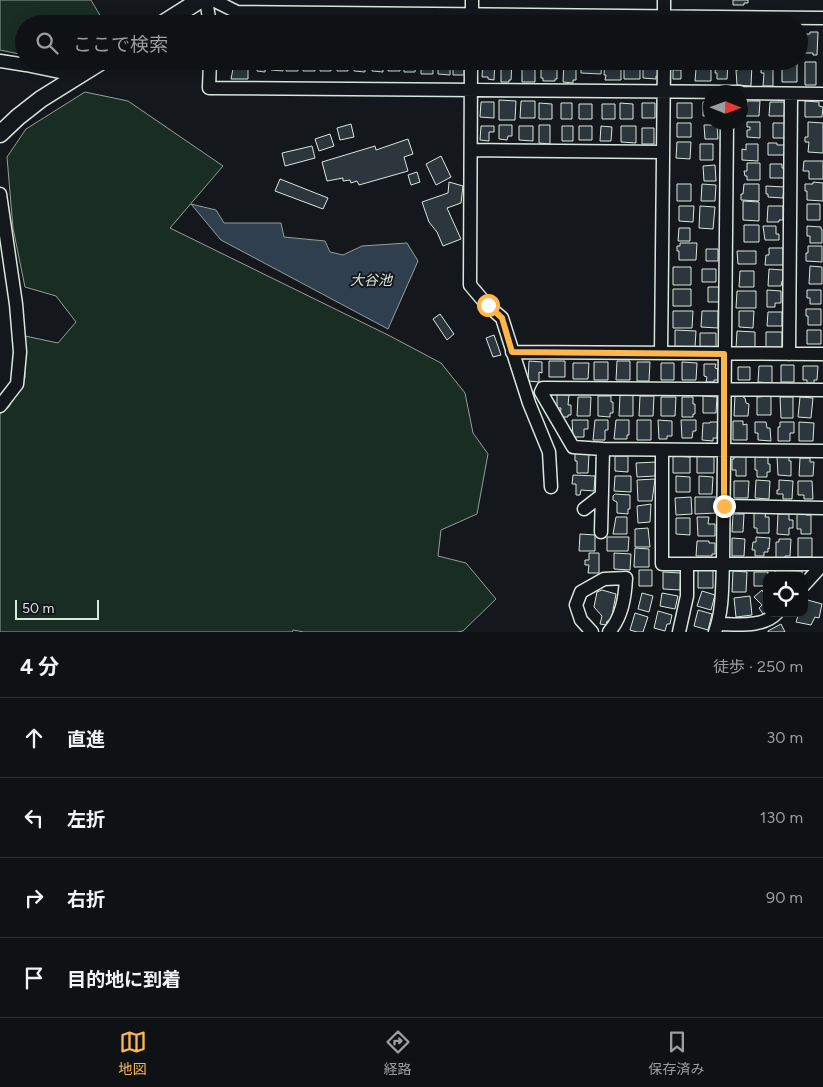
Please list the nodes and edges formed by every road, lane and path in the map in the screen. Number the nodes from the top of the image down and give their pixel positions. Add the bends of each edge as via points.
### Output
1 (200, 0) edge
2 (206, 0) edge
3 (212, 0) edge
4 (472, 0) edge
5 (664, 0) edge
6 (257, 6) edge
7 (408, 7) edge
8 (176, 15) edge
9 (208, 15) edge
10 (451, 15) edge
11 (472, 15) edge
12 (664, 15) edge
13 (808, 18) edge
14 (823, 18) edge
15 (0, 61) edge
16 (15, 63) edge
17 (50, 70) edge
18 (88, 70) edge
19 (210, 70) edge
20 (471, 70) edge
21 (664, 70) edge
22 (79, 76) junction
23 (471, 90) junction
24 (664, 92) junction
25 (703, 92) edge
26 (748, 92) edge
27 (791, 94) junction
28 (823, 94) edge
29 (727, 130) edge
30 (0, 134) edge
31 (472, 150) junction
32 (663, 152) junction
33 (0, 194) edge
34 (512, 352) junction
35 (661, 353) junction
36 (724, 354) junction
37 (789, 354) junction
38 (823, 354) edge
39 (724, 389) junction
40 (823, 390) edge
41 (0, 406) edge
42 (603, 449) junction
43 (724, 449) junction
44 (662, 450) junction
45 (823, 451) edge
46 (551, 487) dead end
47 (602, 495) junction
48 (724, 506) junction
49 (823, 508) edge
50 (584, 510) dead end
51 (601, 532) dead end
52 (722, 563) junction
53 (687, 564) junction
54 (823, 564) edge
55 (808, 581) edge
56 (774, 617) edge
57 (717, 628) edge
58 (592, 632) edge
59 (610, 632) edge
60 (679, 632) edge

1 - 8 main road
2 - 9 street
3 - 6 street via 237,12
4 - 11 street
5 - 12 street
6 - 7 street
7 - 10 street
13 - 14 street
15 - 16 street
17 - 22 street
18 - 22 main road
19 - 23 street via 209,88
20 - 23 street
21 - 24 street
22 - 30 main road via 41,99
23 - 24 street
23 - 31 street
24 - 25 street
24 - 32 street
26 - 27 street
27 - 28 street
27 - 37 street
29 - 36 street
31 - 32 street
31 - 34 street via 470,285 502,318
32 - 35 street
33 - 41 street via 20,352 17,384
34 - 35 street
34 - 46 street via 528,403 549,452
35 - 36 street
36 - 37 street
36 - 39 street
37 - 38 street
39 - 40 street
39 - 42 street via 543,388 541,392 573,447
39 - 43 street
42 - 44 street
42 - 47 street
43 - 44 street
43 - 45 street
43 - 48 street
44 - 53 street via 662,564
47 - 50 street
47 - 51 street
48 - 49 street
48 - 52 street
52 - 53 street
52 - 54 street
52 - 57 street via 722,603
53 - 60 street via 687,596
54 - 55 street
56 - 57 street via 757,624
58 - 59 street via 581,620 576,605 581,592 604,579 626,578 625,596

